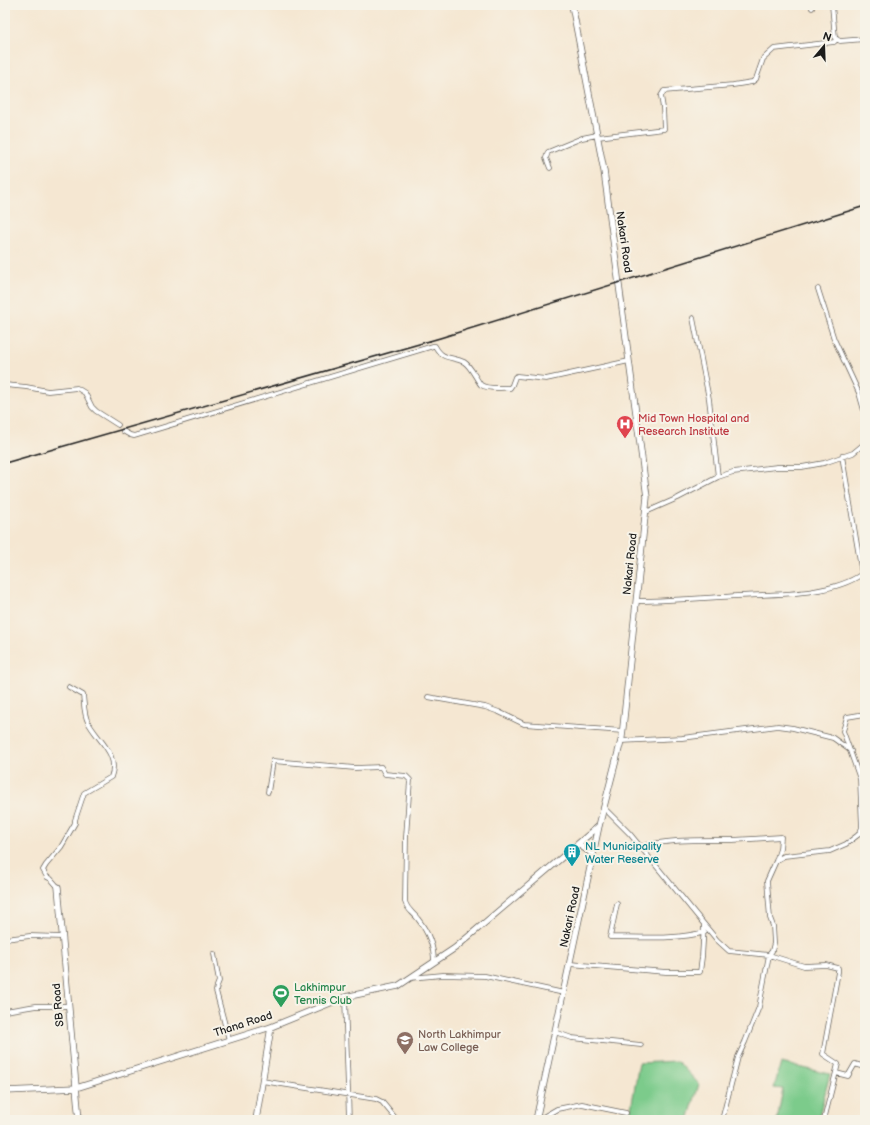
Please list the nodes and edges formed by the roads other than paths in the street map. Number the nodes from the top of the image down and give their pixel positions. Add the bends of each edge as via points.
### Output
1 (572, 5) edge
2 (832, 5) edge
3 (837, 39) junction
4 (865, 40) edge
5 (598, 136) junction
6 (550, 168) dead end
7 (818, 288) dead end
8 (693, 318) dead end
9 (629, 361) junction
10 (5, 385) edge
11 (865, 414) edge
12 (118, 425) dead end
13 (123, 431) dead end
14 (865, 443) edge
15 (842, 456) junction
16 (718, 477) junction
17 (646, 512) junction
18 (862, 574) junction
19 (865, 585) edge
20 (637, 601) junction
21 (69, 687) dead end
22 (428, 697) dead end
23 (865, 714) edge
24 (623, 730) junction
25 (621, 741) junction
26 (851, 751) junction
27 (268, 792) dead end
28 (604, 808) junction
29 (599, 826) junction
30 (578, 844) junction
31 (640, 847) junction
32 (593, 854) junction
33 (776, 861) junction
34 (58, 887) joint
35 (617, 904) dead end
36 (704, 925) junction
37 (709, 930) junction
38 (704, 933) junction
39 (62, 937) junction
40 (5, 939) edge
41 (214, 954) dead end
42 (769, 956) junction
43 (434, 962) junction
44 (570, 964) junction
45 (410, 978) junction
46 (564, 993) junction
47 (345, 997) junction
48 (68, 1006) junction
49 (5, 1011) edge
50 (271, 1027) junction
51 (555, 1032) junction
52 (229, 1040) junction
53 (641, 1045) dead end
54 (865, 1067) edge
55 (836, 1073) junction
56 (262, 1081) junction
57 (76, 1088) junction
58 (5, 1091) edge
59 (348, 1094) junction
60 (626, 1113) dead end
61 (79, 1120) edge
62 (256, 1120) edge
63 (349, 1120) edge
64 (397, 1120) edge
65 (537, 1120) edge
66 (722, 1120) edge
67 (824, 1120) edge

1 - 5 street, Nakari Road
2 - 3 street
3 - 4 street
3 - 5 street via 834,42 774,49 763,59 756,79 752,82 664,91 661,96 664,129
5 - 6 street via 582,138 548,152 546,158
5 - 9 street, Nakari Road
7 - 11 street via 834,339 859,393
8 - 16 street via 710,399
9 - 13 street via 546,379 517,376 510,388 484,387 466,363 447,358 433,346 134,436
9 - 17 street, Nakari Road via 647,497
10 - 12 street via 48,391 77,388 85,393 96,411
14 - 15 street via 853,453
15 - 16 street via 809,466 733,472
15 - 18 street
16 - 17 street
17 - 20 street, Nakari Road
18 - 19 street
18 - 20 street via 839,585 806,592
20 - 24 street, Nakari Road
21 - 34 street via 83,695 86,721 109,751 113,767 111,777 84,793 75,823 43,870
22 - 24 street via 485,707 524,724
23 - 26 street via 847,717 843,731
24 - 25 street, Nakari Road
25 - 26 street via 682,738 778,726 833,738
25 - 28 street, Nakari Road
26 - 33 street via 860,779 862,828 858,835 830,851 784,856
27 - 43 street via 272,761 355,768 381,767 385,774 406,776 410,780 405,902 430,938
28 - 29 street, Nakari Road
28 - 31 street
29 - 30 street, Thana Road
29 - 32 street, Nakari Road
30 - 32 street
30 - 43 street, Thana Road via 455,948
31 - 33 street via 686,839 782,837
31 - 36 street
32 - 44 street, Nakari Road
33 - 42 street via 767,881 774,943
34 - 39 street, SB Road
35 - 38 street via 610,937
36 - 37 street
36 - 38 street
37 - 38 street
37 - 42 street via 729,951
38 - 44 street via 700,972 666,972
39 - 40 street via 30,936
39 - 48 street, SB Road
41 - 52 street via 219,982 216,991
42 - 55 street via 804,966 826,965 838,968 823,1054 838,1064
42 - 66 street via 759,1007 738,1057
43 - 45 street, Thana Road
44 - 46 street, Nakari Road
45 - 46 street via 443,975 485,976
45 - 47 street, Thana Road via 398,986
46 - 51 street, Nakari Road
47 - 50 street, Thana Road
47 - 59 street
48 - 49 street via 36,1006
48 - 57 street, SB Road
50 - 52 street, Thana Road
50 - 56 street
51 - 53 street via 572,1038
51 - 65 street, Nakari Road
52 - 57 street, Thana Road
54 - 55 street via 855,1064 848,1076
55 - 67 street
56 - 59 street
56 - 62 street
57 - 58 street, Thana Road
57 - 61 street, SB Road
59 - 63 street
59 - 64 street via 382,1102
60 - 65 street via 582,1104 557,1109

